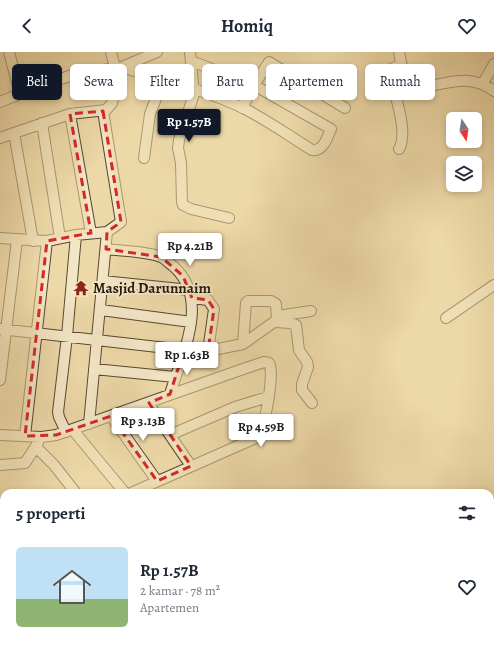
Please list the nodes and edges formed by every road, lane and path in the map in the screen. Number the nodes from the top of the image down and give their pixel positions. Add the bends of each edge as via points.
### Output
1 (9, 52) edge
2 (112, 52) edge
3 (157, 52) edge
4 (399, 52) edge
5 (190, 57) edge
6 (12, 64) edge
7 (117, 64) edge
8 (206, 64) edge
9 (401, 64) edge
10 (494, 64) edge
11 (127, 65) edge
12 (258, 79) edge
13 (483, 83) junction
14 (435, 86) edge
15 (258, 87) edge
16 (194, 89) edge
17 (494, 91) edge
18 (12, 97) edge
19 (113, 100) edge
20 (155, 100) edge
21 (193, 100) edge
22 (246, 100) edge
23 (396, 100) edge
24 (0, 102) edge
25 (242, 108) junction
26 (345, 108) dead end
27 (102, 110) junction
28 (70, 114) junction
29 (42, 123) junction
30 (14, 133) junction
31 (0, 138) edge
32 (398, 149) dead end
33 (144, 158) dead end
34 (229, 218) dead end
35 (91, 232) junction
36 (107, 232) junction
37 (76, 235) junction
38 (0, 238) edge
39 (60, 238) junction
40 (17, 240) junction
41 (33, 241) junction
42 (47, 241) junction
43 (106, 249) junction
44 (103, 281) junction
45 (494, 285) edge
46 (191, 294) junction
47 (100, 310) junction
48 (311, 311) dead end
49 (446, 318) dead end
50 (276, 321) junction
51 (191, 322) junction
52 (3, 329) edge
53 (37, 334) junction
54 (67, 336) junction
55 (97, 339) junction
56 (243, 344) junction
57 (184, 350) junction
58 (208, 351) junction
59 (94, 369) junction
60 (175, 377) junction
61 (0, 380) edge
62 (170, 394) junction
63 (268, 397) junction
64 (148, 403) junction
65 (312, 403) dead end
66 (111, 416) junction
67 (89, 424) junction
68 (69, 431) junction
69 (0, 435) edge
70 (170, 435) junction
71 (25, 436) junction
72 (42, 437) junction
73 (36, 447) junction
74 (0, 465) edge
75 (191, 466) junction
76 (157, 481) junction
77 (73, 489) edge
78 (121, 489) edge
79 (140, 489) edge

1 - 6 street
2 - 7 street
3 - 11 street
4 - 9 street
5 - 8 street
10 - 13 street
12 - 26 street via 267,64 272,63
13 - 14 street via 474,80
13 - 17 street
15 - 25 street via 331,129 321,148 312,150
16 - 25 street
18 - 24 street
19 - 27 street via 110,107
20 - 33 street via 150,114
21 - 34 street via 178,140 182,202 191,209
22 - 25 street
23 - 32 street via 402,131 402,144
27 - 28 street
27 - 36 street via 121,222
28 - 29 street
28 - 35 street
29 - 30 street
29 - 39 street
30 - 31 street
30 - 41 street
35 - 36 street
35 - 37 street
36 - 43 street
37 - 39 street
37 - 54 street
38 - 40 street
39 - 42 street
40 - 41 street
40 - 52 street
41 - 42 street
42 - 53 street
43 - 44 street
43 - 46 street via 161,257 183,276
44 - 46 street
44 - 47 street
45 - 49 street
46 - 51 street
46 - 58 street via 208,300 214,309
47 - 51 street
47 - 55 street
48 - 50 street via 290,313
50 - 56 street
50 - 56 street via 276,304 271,301 248,301
50 - 65 street via 296,325 299,350 308,367 302,390
51 - 57 street
52 - 53 street
52 - 61 street
53 - 54 street
53 - 71 street
54 - 55 street
54 - 68 street via 58,412 59,418
55 - 57 street
55 - 59 street
56 - 58 street
57 - 58 street
57 - 60 street
59 - 60 street
59 - 67 street
60 - 62 street
62 - 63 street via 267,362 271,364 272,370
62 - 64 street
63 - 70 street via 235,407
63 - 75 street via 258,437
64 - 66 street
64 - 70 street
66 - 67 street
66 - 76 street
67 - 68 street
68 - 72 street
68 - 78 street
69 - 71 street
70 - 75 street
71 - 72 street
72 - 73 street
73 - 74 street via 25,464
73 - 77 street
75 - 76 street
76 - 79 street

